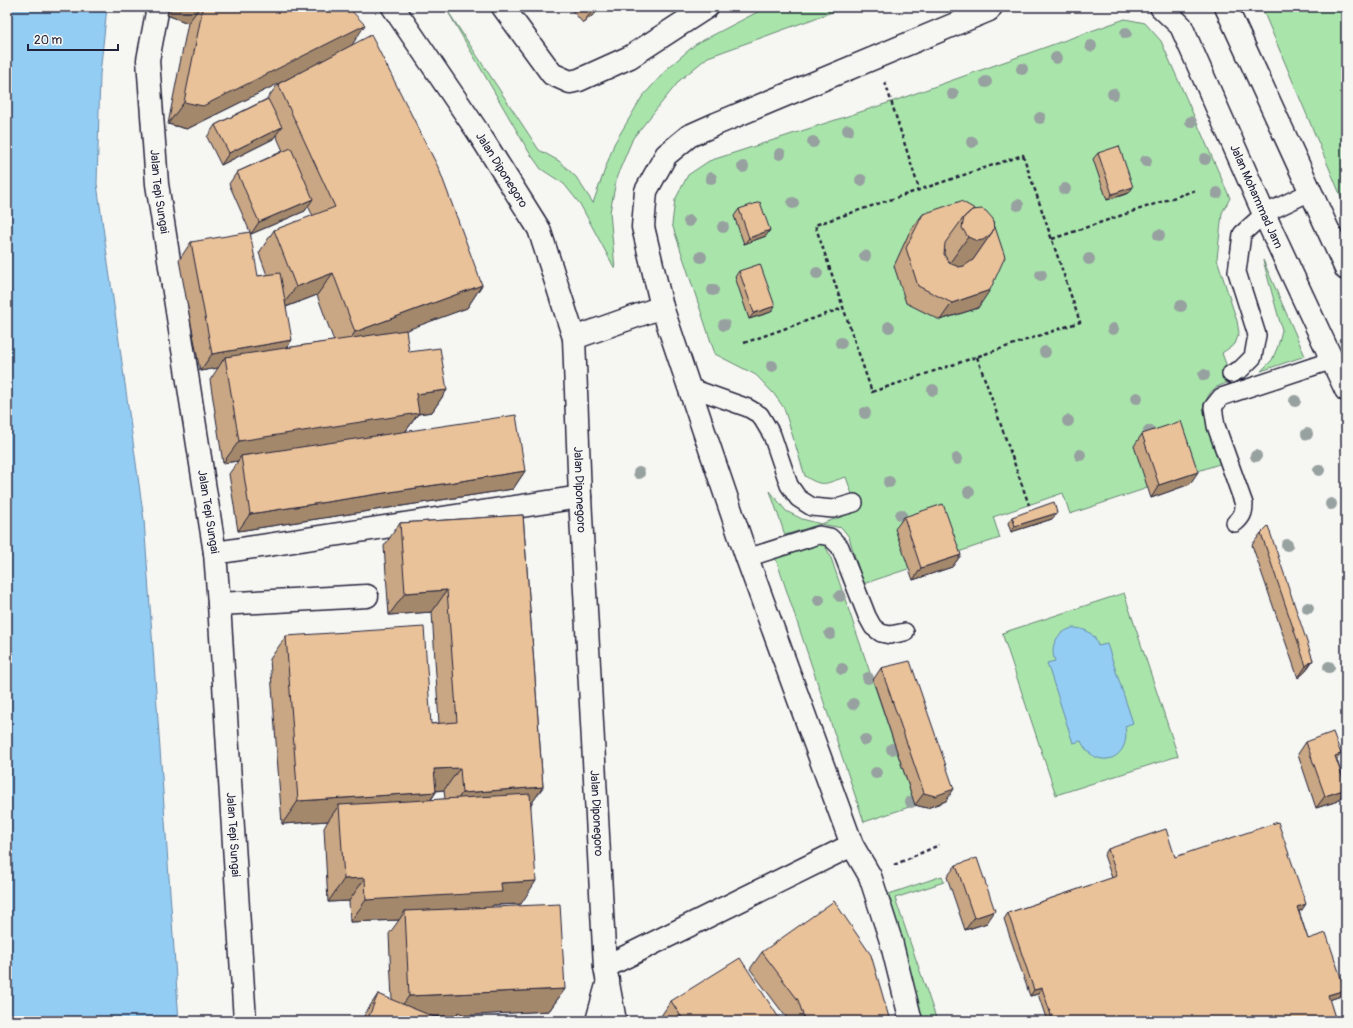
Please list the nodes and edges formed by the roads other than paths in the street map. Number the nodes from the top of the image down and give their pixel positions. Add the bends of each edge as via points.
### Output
1 (158, 7) edge
2 (393, 7) edge
3 (503, 7) edge
4 (707, 7) edge
5 (1162, 7) edge
6 (1226, 7) edge
7 (994, 8) edge
8 (1310, 192) junction
9 (1264, 214) junction
10 (1346, 269) edge
11 (662, 307) junction
12 (574, 338) junction
13 (1333, 360) junction
14 (1231, 374) dead end
15 (689, 387) junction
16 (1346, 390) edge
17 (580, 497) junction
18 (854, 503) dead end
19 (1235, 523) dead end
20 (215, 553) junction
21 (747, 558) junction
22 (367, 596) dead end
23 (219, 604) junction
24 (904, 632) dead end
25 (852, 845) junction
26 (607, 974) junction
27 (245, 1021) edge
28 (597, 1021) edge
29 (615, 1021) edge
30 (911, 1021) edge

1 - 20 main road, Jalan Tepi Sungai via 148,60 157,184
2 - 12 main road, Jalan Diponegoro via 478,132 539,229
3 - 4 main road via 552,74 570,82 630,57
5 - 9 main road, Jalan Mohammad Jam via 1181,26
6 - 8 main road
7 - 11 main road via 689,136 666,155 646,191 643,227
8 - 9 lane
8 - 10 main road
9 - 13 main road, Jalan Mohammad Jam
9 - 14 lane via 1242,234 1237,272 1257,335 1253,357 1241,369
11 - 12 main road
11 - 15 main road
12 - 17 main road, Jalan Diponegoro
13 - 16 main road, Jalan Mohammad Jam
13 - 19 lane via 1221,397 1213,407 1216,426 1244,504 1244,512
15 - 18 lane via 748,408 760,415 772,435 789,485 798,498 812,507 833,509
15 - 21 main road
17 - 20 main road
17 - 26 main road, Jalan Diponegoro
20 - 23 main road, Jalan Tepi Sungai
21 - 24 lane via 819,535 830,537 840,547 873,627 881,633 890,635
21 - 25 main road
22 - 23 main road
23 - 27 main road, Jalan Tepi Sungai
25 - 26 main road
25 - 30 main road via 870,876 891,941
26 - 28 main road
26 - 29 main road, Jalan Diponegoro

